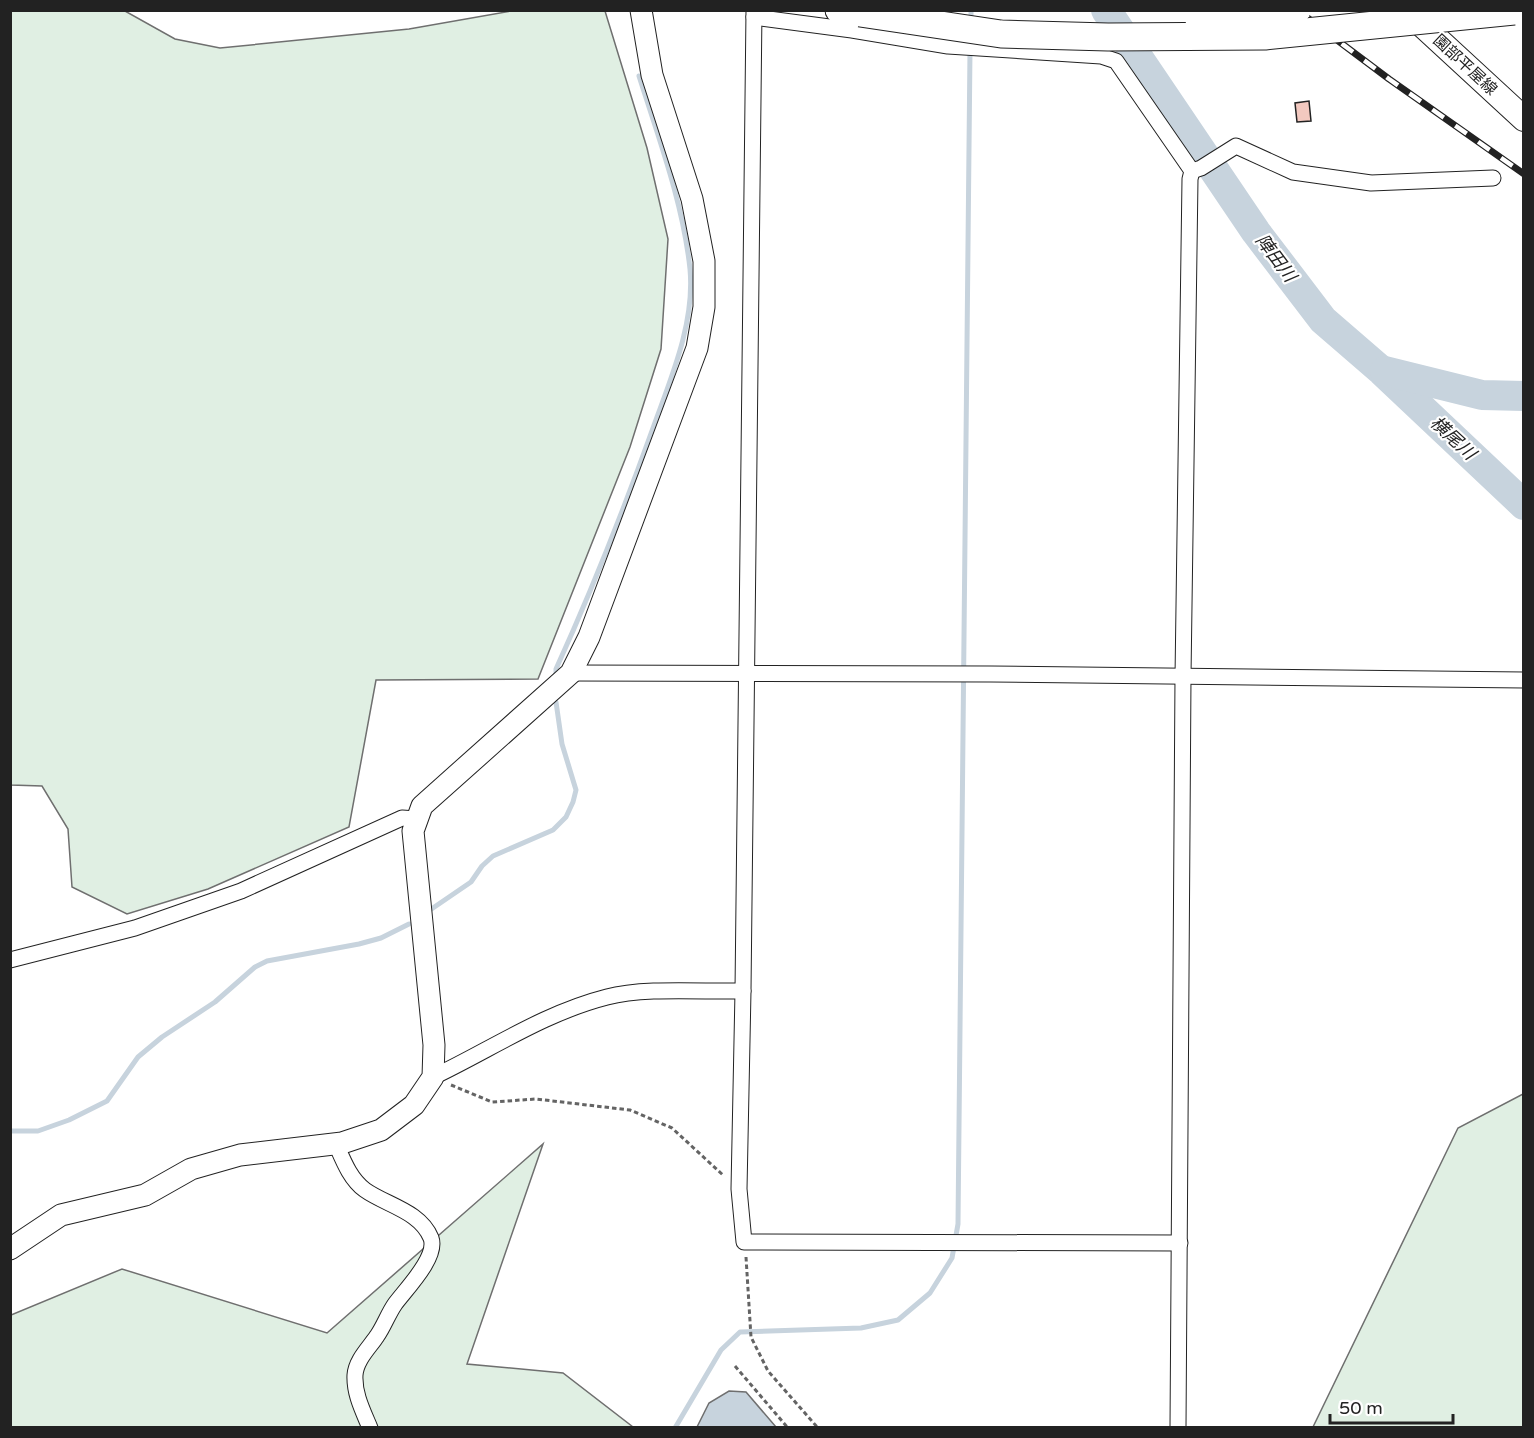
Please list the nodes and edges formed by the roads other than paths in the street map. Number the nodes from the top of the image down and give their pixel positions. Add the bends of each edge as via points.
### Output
1 (641, 10) edge
2 (1297, 10) edge
3 (1406, 10) edge
4 (1514, 11) edge
5 (849, 12) edge
6 (1524, 12) edge
7 (754, 14) edge
8 (1524, 119) edge
9 (1197, 170) junction
10 (1493, 178) dead end
11 (571, 673) junction
12 (747, 674) junction
13 (1184, 677) junction
14 (1524, 680) edge
15 (416, 819) junction
16 (10, 960) edge
17 (743, 991) junction
18 (433, 1077) junction
19 (336, 1144) junction
20 (1180, 1243) junction
21 (10, 1249) edge
22 (370, 1428) edge
23 (1178, 1428) edge

1 - 11 street via 652,75 692,199 704,261 704,307 697,348 589,637
2 - 5 highway, bridge via 1192,21 1109,24
3 - 8 main road, 園部平屋線
4 - 5 highway, bridge via 1265,36 1108,37 1001,34
4 - 6 highway
7 - 9 street via 959,47 1101,56 1116,61
7 - 12 street
9 - 10 street via 1236,146 1293,172 1371,183
9 - 13 street via 1190,179
11 - 12 street
11 - 15 street via 422,806
12 - 13 street
12 - 17 street
13 - 14 street
13 - 20 street
15 - 16 street via 402,818 241,891 135,928
15 - 18 street via 413,831 434,1045
17 - 18 street via 648,992 608,997 544,1019
17 - 20 street via 739,1189 744,1242
18 - 19 street via 414,1105 381,1130
19 - 21 street via 240,1155 191,1169 145,1195 61,1215
19 - 22 street via 350,1173 364,1190 401,1208 423,1225 431,1238 432,1248 423,1266 394,1305 355,1372 355,1390
20 - 23 street

